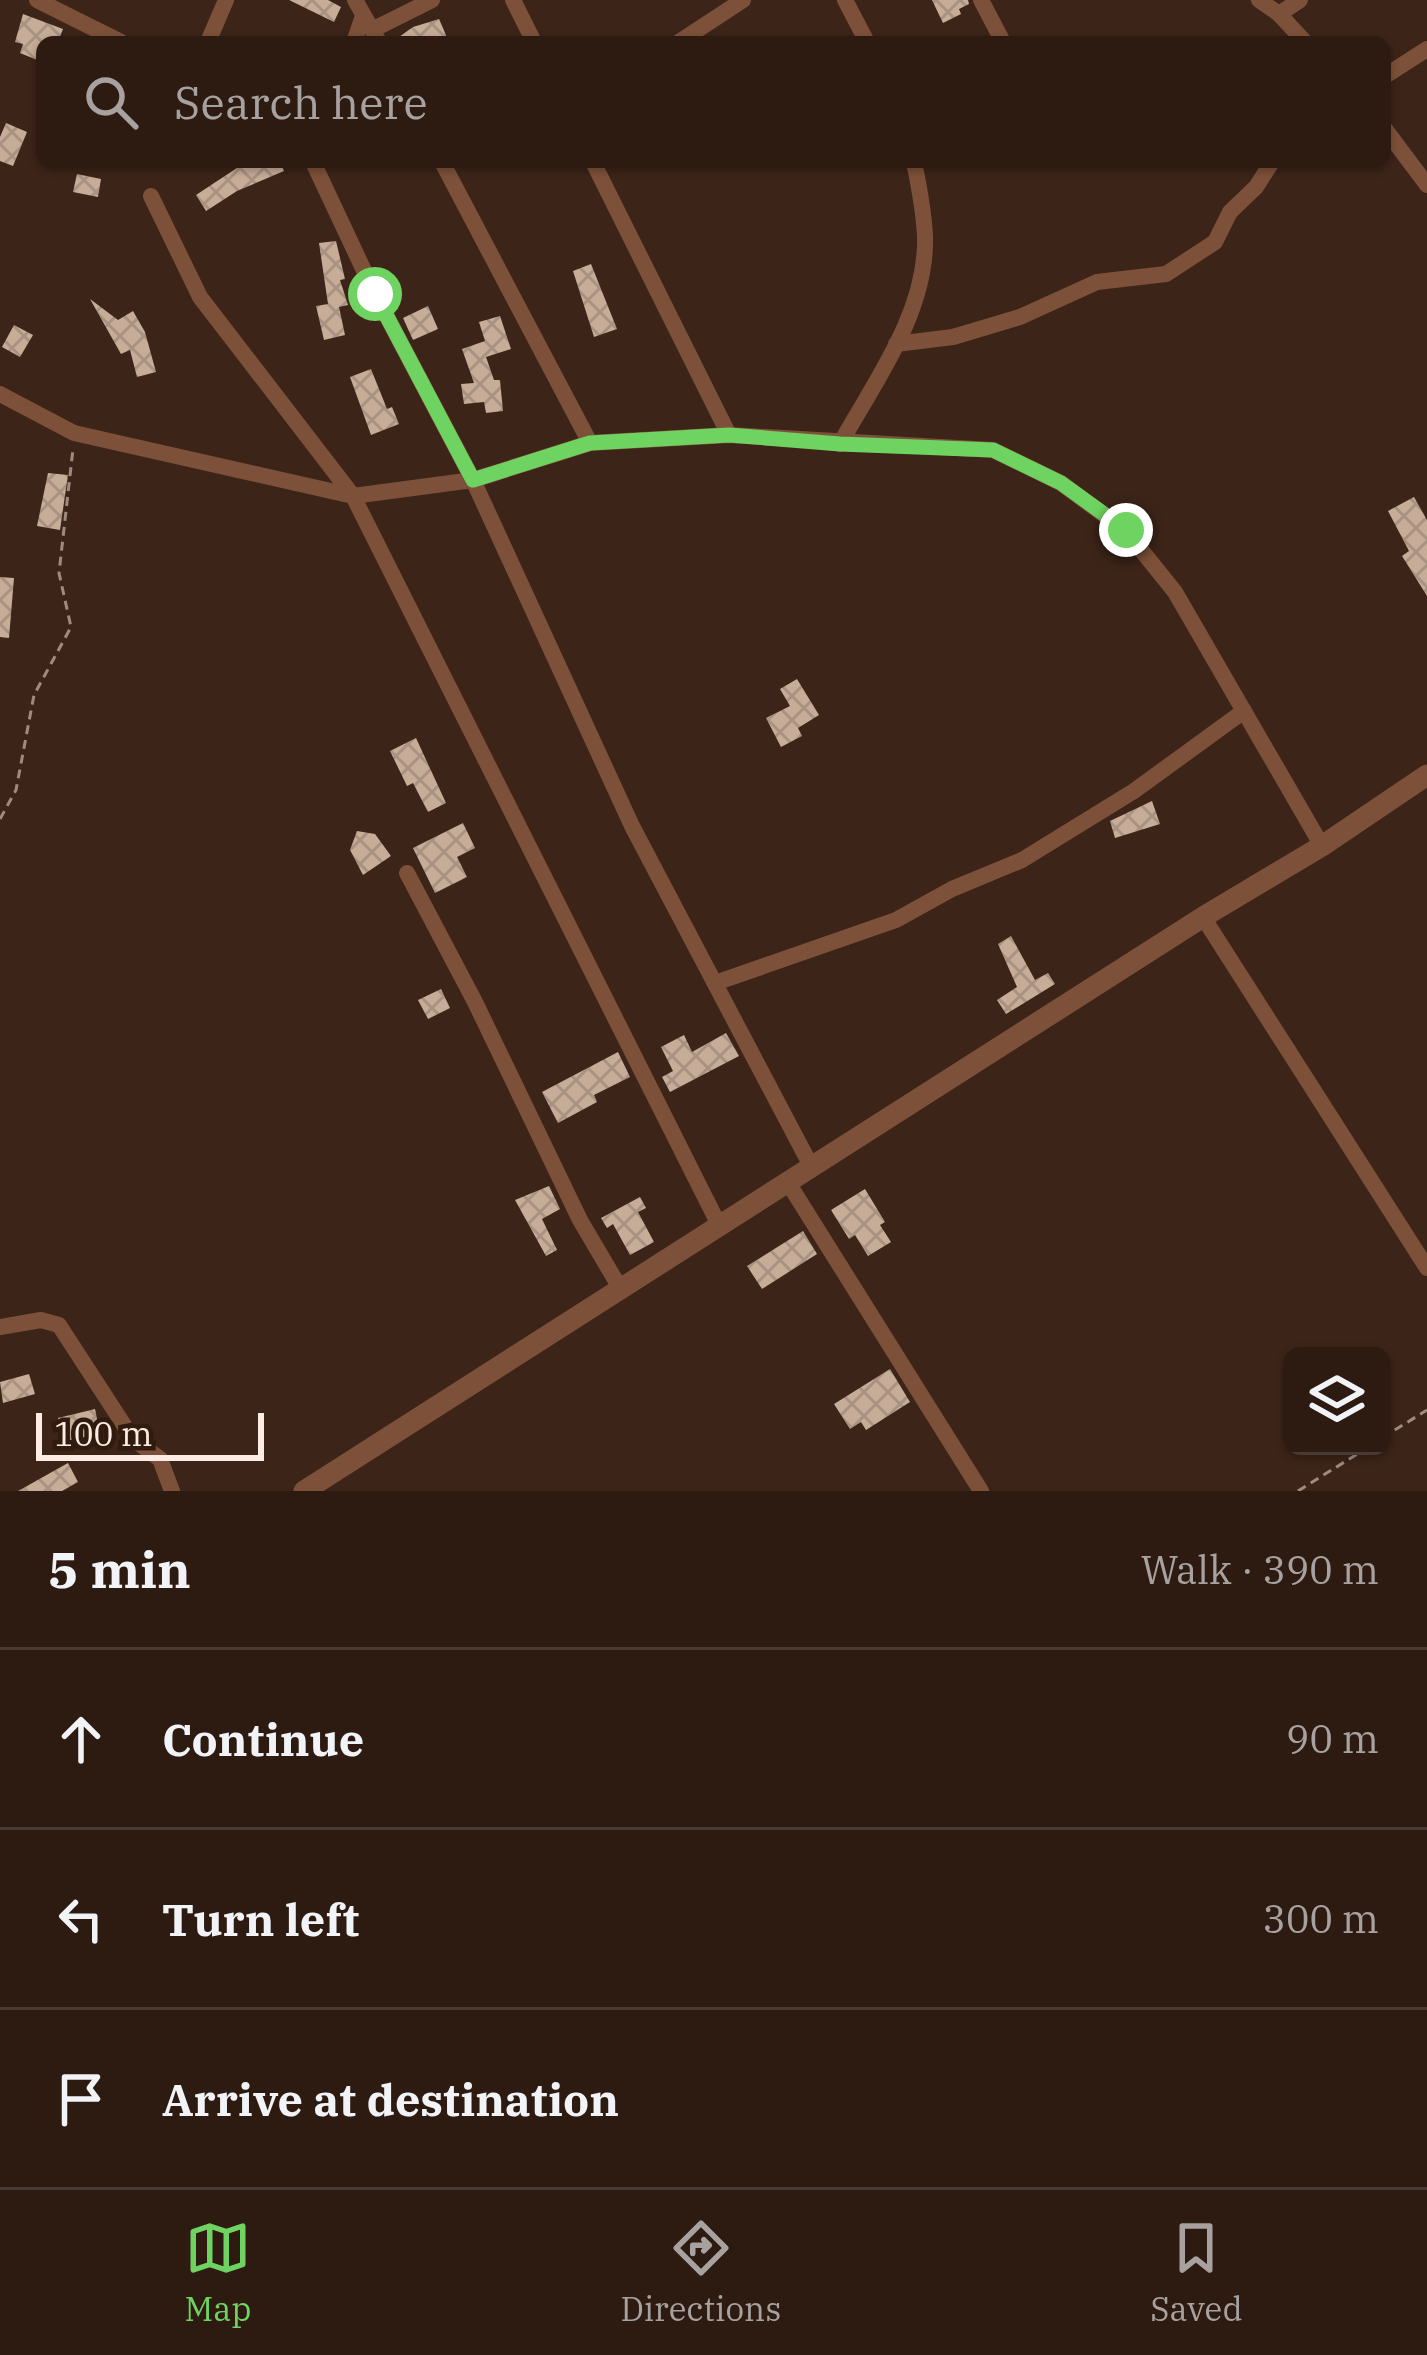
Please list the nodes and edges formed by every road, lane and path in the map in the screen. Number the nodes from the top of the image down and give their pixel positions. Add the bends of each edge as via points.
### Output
1 (37, 0) edge
2 (226, 0) edge
3 (432, 0) edge
4 (513, 0) edge
5 (743, 0) edge
6 (844, 0) edge
7 (981, 0) edge
8 (1258, 0) edge
9 (1300, 0) edge
10 (1279, 14) junction
11 (367, 22) edge
12 (109, 36) edge
13 (211, 36) edge
14 (530, 36) edge
15 (688, 36) edge
16 (864, 36) edge
17 (1000, 36) edge
18 (1299, 36) edge
19 (1427, 49) edge
20 (1391, 72) edge
21 (1391, 137) edge
22 (317, 168) edge
23 (445, 168) edge
24 (595, 168) edge
25 (915, 168) edge
26 (1268, 168) edge
27 (1427, 185) edge
28 (151, 196) dead end
29 (896, 344) junction
30 (0, 394) edge
31 (74, 433) junction
32 (729, 435) junction
33 (590, 443) junction
34 (840, 444) junction
35 (473, 480) junction
36 (353, 496) junction
37 (1244, 711) junction
38 (1427, 776) edge
39 (0, 819) edge
40 (1322, 846) junction
41 (407, 873) dead end
42 (1203, 917) junction
43 (715, 983) junction
44 (811, 1166) junction
45 (787, 1181) junction
46 (719, 1225) junction
47 (1427, 1268) edge
48 (620, 1288) junction
49 (0, 1328) edge
50 (1427, 1410) edge
51 (1391, 1432) edge
52 (1356, 1455) edge
53 (172, 1491) edge
54 (304, 1491) edge
55 (981, 1491) edge
56 (1298, 1491) edge

1 - 12 street
2 - 13 street
3 - 11 street
4 - 14 street
5 - 15 street
6 - 16 street
7 - 17 street
8 - 10 street
9 - 10 street
10 - 18 street
19 - 20 street
21 - 27 street
22 - 35 street
23 - 33 street
24 - 32 street
25 - 29 street via 925,239 921,279
26 - 29 street via 1215,242 1166,274 1097,283 1020,317
28 - 36 street via 200,297
29 - 34 street
30 - 31 street
31 - 36 street
31 - 39 path via 58,573 71,627 34,694 16,790
32 - 33 street
32 - 34 street
33 - 35 street
34 - 37 street via 993,450 1061,483 1126,530 1175,592
35 - 36 street
35 - 43 street via 632,826
36 - 46 street
37 - 40 street
37 - 43 street via 1022,860 896,920
38 - 40 street
40 - 42 street
41 - 48 street
42 - 44 street
42 - 47 street
43 - 44 street
44 - 45 street
45 - 46 street
45 - 55 street
46 - 48 street
48 - 54 street
49 - 53 street via 59,1325 134,1439 160,1459
50 - 51 path
52 - 56 path

